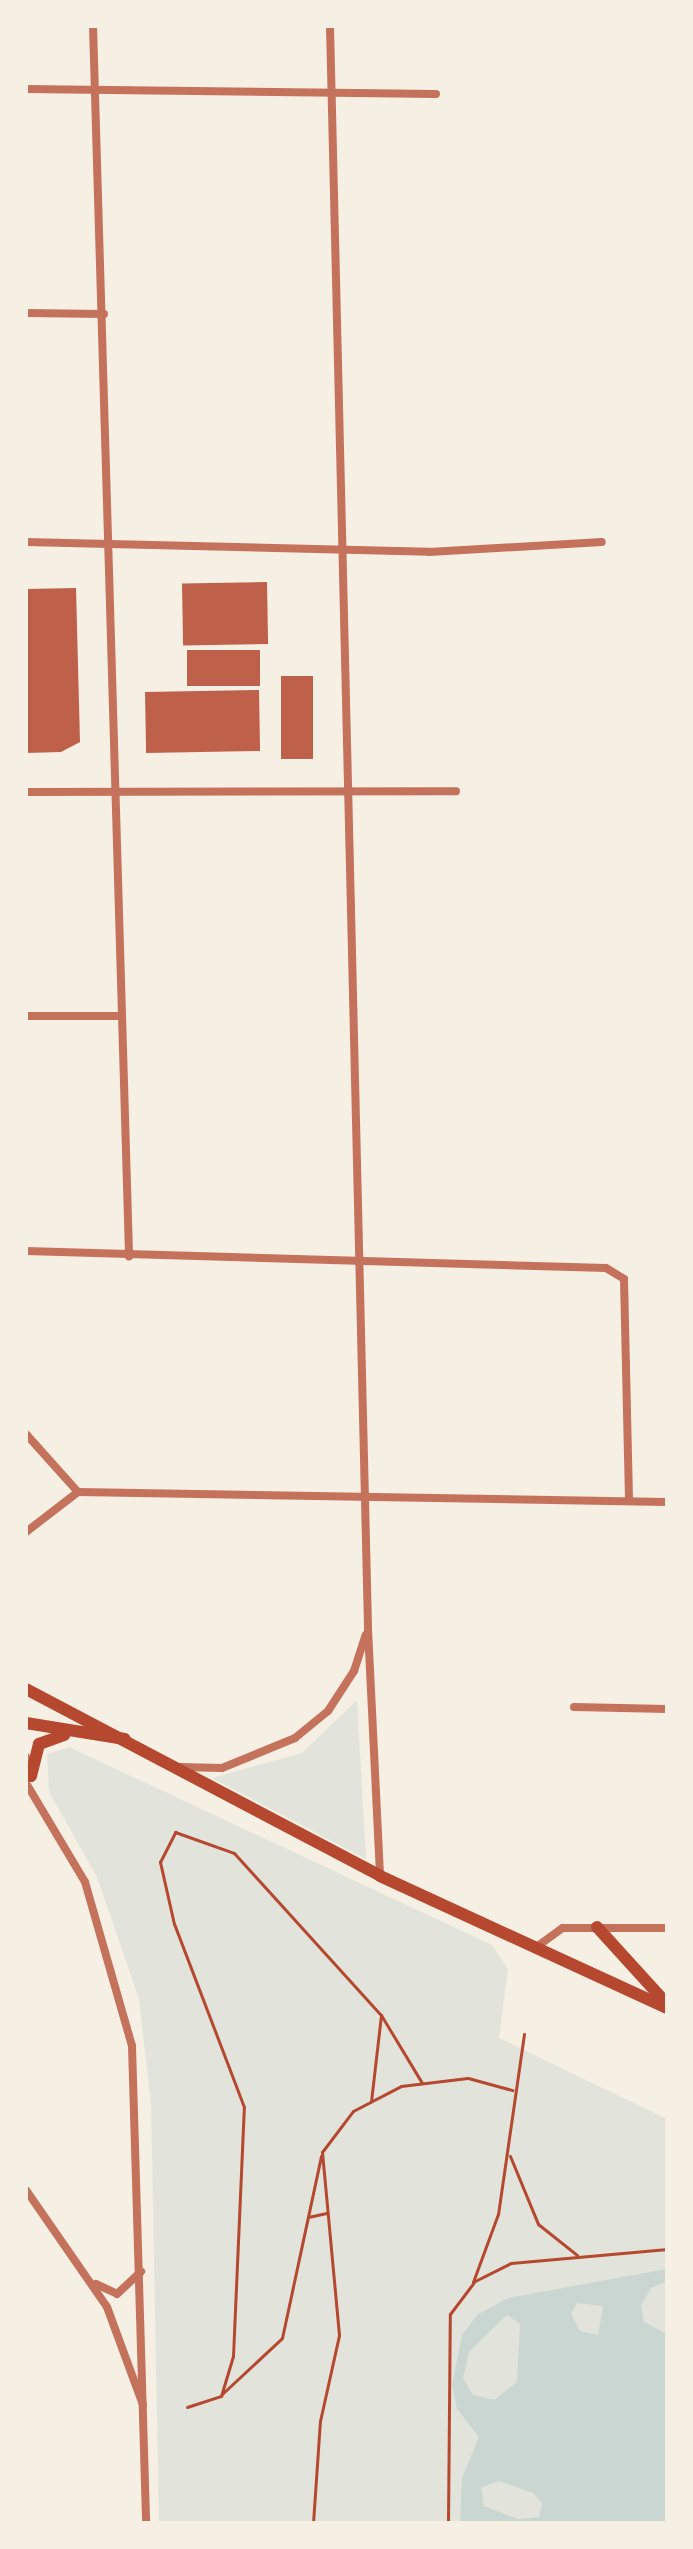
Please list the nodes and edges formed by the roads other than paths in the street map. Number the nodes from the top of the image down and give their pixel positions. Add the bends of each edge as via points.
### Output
1 (93, 26) edge
2 (330, 26) edge
3 (26, 89) edge
4 (95, 90) junction
5 (331, 93) junction
6 (436, 94) dead end
7 (26, 313) edge
8 (104, 314) junction
9 (26, 542) edge
10 (109, 542) junction
11 (602, 542) dead end
12 (343, 547) junction
13 (456, 791) dead end
14 (26, 792) edge
15 (347, 792) junction
16 (115, 793) junction
17 (26, 1016) edge
18 (119, 1016) junction
19 (26, 1251) edge
20 (129, 1256) junction
21 (360, 1259) junction
22 (26, 1434) edge
23 (78, 1492) junction
24 (365, 1496) junction
25 (629, 1501) junction
26 (667, 1502) edge
27 (26, 1532) edge
28 (368, 1629) junction
29 (26, 1689) edge
30 (574, 1707) dead end
31 (667, 1709) edge
32 (26, 1723) edge
33 (67, 1735) junction
34 (131, 1740) junction
35 (26, 1757) edge
36 (179, 1767) junction
37 (28, 1780) edge
38 (380, 1876) junction
39 (597, 1927) junction
40 (667, 1928) edge
41 (535, 1948) junction
42 (667, 2006) edge
43 (26, 2190) edge
44 (143, 2268) junction
45 (89, 2278) junction
46 (146, 2417) junction
47 (146, 2523) edge

1 - 4 street
2 - 5 street
3 - 4 street
4 - 5 street
4 - 8 street
5 - 6 street
5 - 12 street
7 - 8 street
8 - 10 street
9 - 10 street
10 - 12 street
10 - 16 street
11 - 12 street via 429,552
12 - 15 street
13 - 15 street
14 - 16 street
15 - 16 street
15 - 21 street
16 - 18 street
17 - 18 street
18 - 20 street
19 - 20 street
20 - 21 street
21 - 24 street
21 - 25 street via 581,1262 624,1279
22 - 23 street
23 - 24 street
23 - 27 street
24 - 25 street
24 - 28 street
25 - 26 street
28 - 36 street via 354,1671 328,1711 295,1738 222,1768
28 - 38 street
29 - 34 main road
30 - 31 street
32 - 33 main road
33 - 34 main road
33 - 37 main road via 39,1744
34 - 36 main road
35 - 37 street
36 - 38 main road
37 - 44 street via 85,1882 125,2004 138,2104
38 - 41 main road
39 - 40 street
39 - 41 street via 563,1928
39 - 42 main road
41 - 42 main road
43 - 45 street
44 - 45 street via 117,2294
44 - 46 street
45 - 46 street via 130,2360
46 - 47 street

